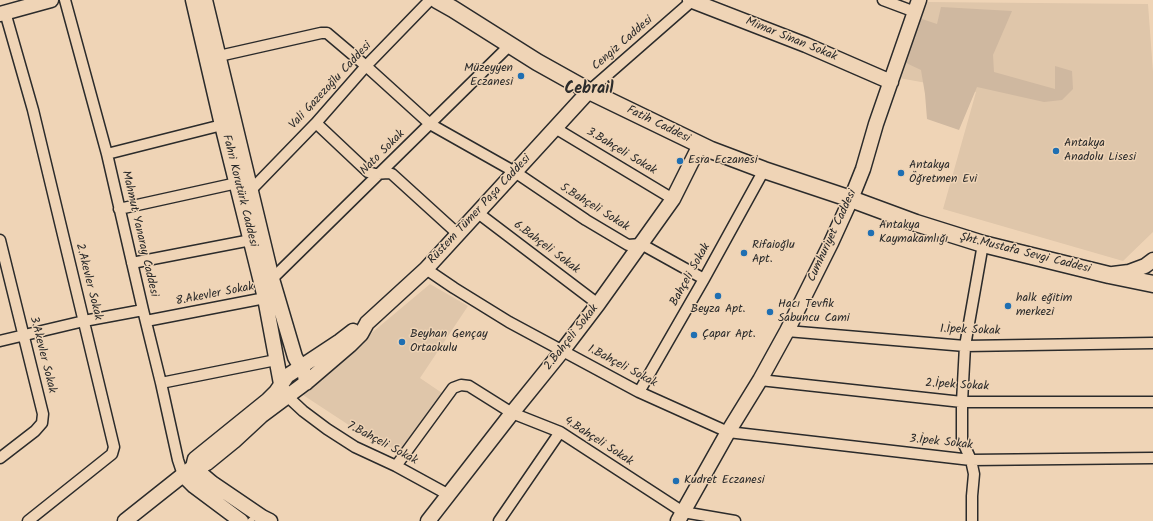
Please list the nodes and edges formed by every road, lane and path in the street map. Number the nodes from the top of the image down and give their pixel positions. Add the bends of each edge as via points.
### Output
1 (51, 0) edge
2 (65, 0) edge
3 (193, 0) edge
4 (205, 0) edge
5 (430, 0) edge
6 (436, 0) edge
7 (692, 0) edge
8 (883, 0) edge
9 (917, 6) edge
10 (3, 13) edge
11 (511, 44) junction
12 (218, 56) junction
13 (366, 66) junction
14 (890, 82) junction
15 (589, 92) junction
16 (316, 123) junction
17 (430, 124) junction
18 (222, 125) junction
19 (555, 128) junction
20 (700, 145) junction
21 (107, 154) junction
22 (764, 170) junction
23 (515, 172) junction
24 (381, 173) junction
25 (237, 183) junction
26 (251, 190) junction
27 (673, 198) junction
28 (851, 199) junction
29 (120, 209) junction
30 (478, 213) junction
31 (458, 234) junction
32 (0, 240) edge
33 (251, 240) junction
34 (641, 244) junction
35 (983, 244) junction
36 (1153, 260) edge
37 (132, 263) junction
38 (426, 269) junction
39 (1109, 275) junction
40 (272, 279) junction
41 (704, 279) junction
42 (1153, 284) edge
43 (265, 298) junction
44 (598, 304) junction
45 (143, 310) junction
46 (84, 321) junction
47 (146, 321) junction
48 (367, 324) junction
49 (787, 331) junction
50 (24, 335) junction
51 (0, 341) edge
52 (1153, 343) edge
53 (965, 346) junction
54 (563, 350) junction
55 (276, 360) junction
56 (300, 367) junction
57 (760, 380) junction
58 (161, 383) junction
59 (306, 383) junction
60 (281, 384) junction
61 (639, 392) junction
62 (288, 397) junction
63 (962, 402) junction
64 (1153, 402) edge
65 (512, 413) junction
66 (560, 432) junction
67 (728, 432) junction
68 (0, 458) edge
69 (1153, 458) edge
70 (971, 460) junction
71 (396, 466) junction
72 (188, 471) junction
73 (449, 494) junction
74 (681, 517) edge
75 (259, 519) edge
76 (28, 521) edge
77 (125, 521) edge
78 (241, 521) edge
79 (428, 521) edge
80 (498, 521) edge
81 (735, 521) edge
82 (972, 521) edge

1 - 10 street
2 - 21 street, Mahmut Yanaray Caddesi
3 - 18 street, Fahri Korutürk Caddesi
4 - 12 street, Fahri Korutürk Caddesi
5 - 13 street, Vali Gazezoğlu Caddesi
6 - 11 main road, Fatih Caddesi
7 - 14 street, Mimar Sinan Sokak via 806,45
7 - 15 street, Cengiz Caddesi
8 - 9 street
9 - 14 street, Cumhuriyet Caddesi
10 - 46 street, 2.Akevler Sokak via 34,110
11 - 15 main road, Fatih Caddesi
11 - 17 street, Nato Sokak
12 - 13 street, 5.Bahçeli Sokak via 327,33
12 - 26 street, Fahri Korutürk Caddesi
13 - 16 street, Vali Gazezoğlu Caddesi
13 - 17 street, 5.Bahçeli Sokak
14 - 28 street, Cumhuriyet Caddesi
15 - 19 street, Rüstem Tümer Paşa Caddesi
15 - 20 main road, Fatih Caddesi
16 - 24 street via 368,172
16 - 26 street, Vali Gazezoğlu Caddesi
17 - 23 street, 5.Bahçeli Sokak
17 - 24 street, Nato Sokak
18 - 21 street
18 - 25 street, Fahri Korutürk Caddesi
19 - 23 street, Rüstem Tümer Paşa Caddesi
19 - 27 street, 3.Bahçeli Sokak
20 - 22 main road, Fatih Caddesi
20 - 27 street, 2.Bahçeli Sokak
21 - 29 street, Mahmut Yanaray Caddesi
22 - 28 main road, Fatih Caddesi
22 - 41 street, Bahçeli Sokak
23 - 30 street, Rüstem Tümer Paşa Caddesi
23 - 34 street, 5.Bahçeli Sokak via 628,245
24 - 31 street via 392,174
24 - 40 street, Nato Sokak
25 - 29 street
25 - 33 street, Fahri Korutürk Caddesi
26 - 40 street, Fahri Korutürk Caddesi
27 - 34 street, 2.Bahçeli Sokak
28 - 35 main road, Şht.Mustafa Sevgi Caddesi via 916,224
28 - 49 street, Cumhuriyet Caddesi
29 - 37 street, Mahmut Yanaray Caddesi
30 - 31 street, Rüstem Tümer Paşa Caddesi
30 - 44 street, 6.Bahçeli Sokak
31 - 38 street, Rüstem Tümer Paşa Caddesi
32 - 50 street, 3.Akevler Sokak
33 - 37 street
33 - 43 street, Fahri Korutürk Caddesi
34 - 41 street, 5.Bahçeli Sokak
34 - 44 street, 2.Bahçeli Sokak
35 - 39 main road, Şht.Mustafa Sevgi Caddesi
35 - 53 street
36 - 39 street, Şht.Mustafa Sevgi Caddesi via 1128,272
37 - 45 street, Mahmut Yanaray Caddesi
38 - 48 street, Rüstem Tümer Paşa Caddesi
38 - 54 street, 1.Bahçeli Sokak via 509,322
39 - 42 main road, Şht.Mustafa Sevgi Caddesi
40 - 56 street, Fahri Korutürk Caddesi
41 - 61 street, Bahçeli Sokak
43 - 47 street, 8.Akevler Sokak
43 - 55 street, Fahri Korutürk Caddesi
44 - 54 street, 2.Bahçeli Sokak
45 - 46 street
45 - 47 street, Mahmut Yanaray Caddesi
46 - 50 street
46 - 76 street, 2.Akevler Sokak via 114,447 112,454
47 - 58 street, Mahmut Yanaray Caddesi
48 - 56 street, Rüstem Tümer Paşa Caddesi via 358,327
48 - 59 street, Rüstem Tümer Paşa Caddesi via 350,345
49 - 53 street, 1.İpek Sokak
49 - 57 street, Cumhuriyet Caddesi
50 - 51 street
50 - 68 street, 3.Akevler Sokak via 43,414 42,423 36,431
52 - 53 street, 1.İpek Sokak
53 - 63 street
54 - 61 street, 1.Bahçeli Sokak
54 - 65 street, 2.Bahçeli Sokak
55 - 58 street
55 - 60 street, Fahri Korutürk Caddesi
56 - 59 street, Fahri Korutürk Caddesi
56 - 60 street, Rüstem Tümer Paşa Caddesi
57 - 63 street, 2.İpek Sokak
57 - 67 street, Cumhuriyet Caddesi
58 - 72 street, Mahmut Yanaray Caddesi via 178,460
59 - 62 street, Rüstem Tümer Paşa Caddesi
60 - 62 street, Fahri Korutürk Caddesi
60 - 72 street, Rüstem Tümer Paşa Caddesi via 268,400 195,459
61 - 67 street, 1.Bahçeli Sokak
62 - 71 street, 7.Bahçeli Sokak via 355,447
62 - 72 street, Rüstem Tümer Paşa Caddesi via 261,416 207,463
63 - 64 street, 2.İpek Sokak
63 - 70 street via 962,440
65 - 66 street, 4.Bahçeli Sokak
65 - 71 street, 4.Bahçeli Sokak via 469,386 453,388
65 - 73 street, 2.Bahçeli Sokak
66 - 74 street, 4.Bahçeli Sokak
66 - 80 street
67 - 70 street, 3.İpek Sokak
67 - 74 street, Cumhuriyet Caddesi
69 - 70 street, 3.İpek Sokak
70 - 82 street via 974,474
71 - 73 street, 7.Bahçeli Sokak
72 - 75 street via 212,483
72 - 77 street, Rüstem Tümer Paşa Caddesi
72 - 78 street via 194,486
73 - 79 street, 2.Bahçeli Sokak
74 - 81 street

